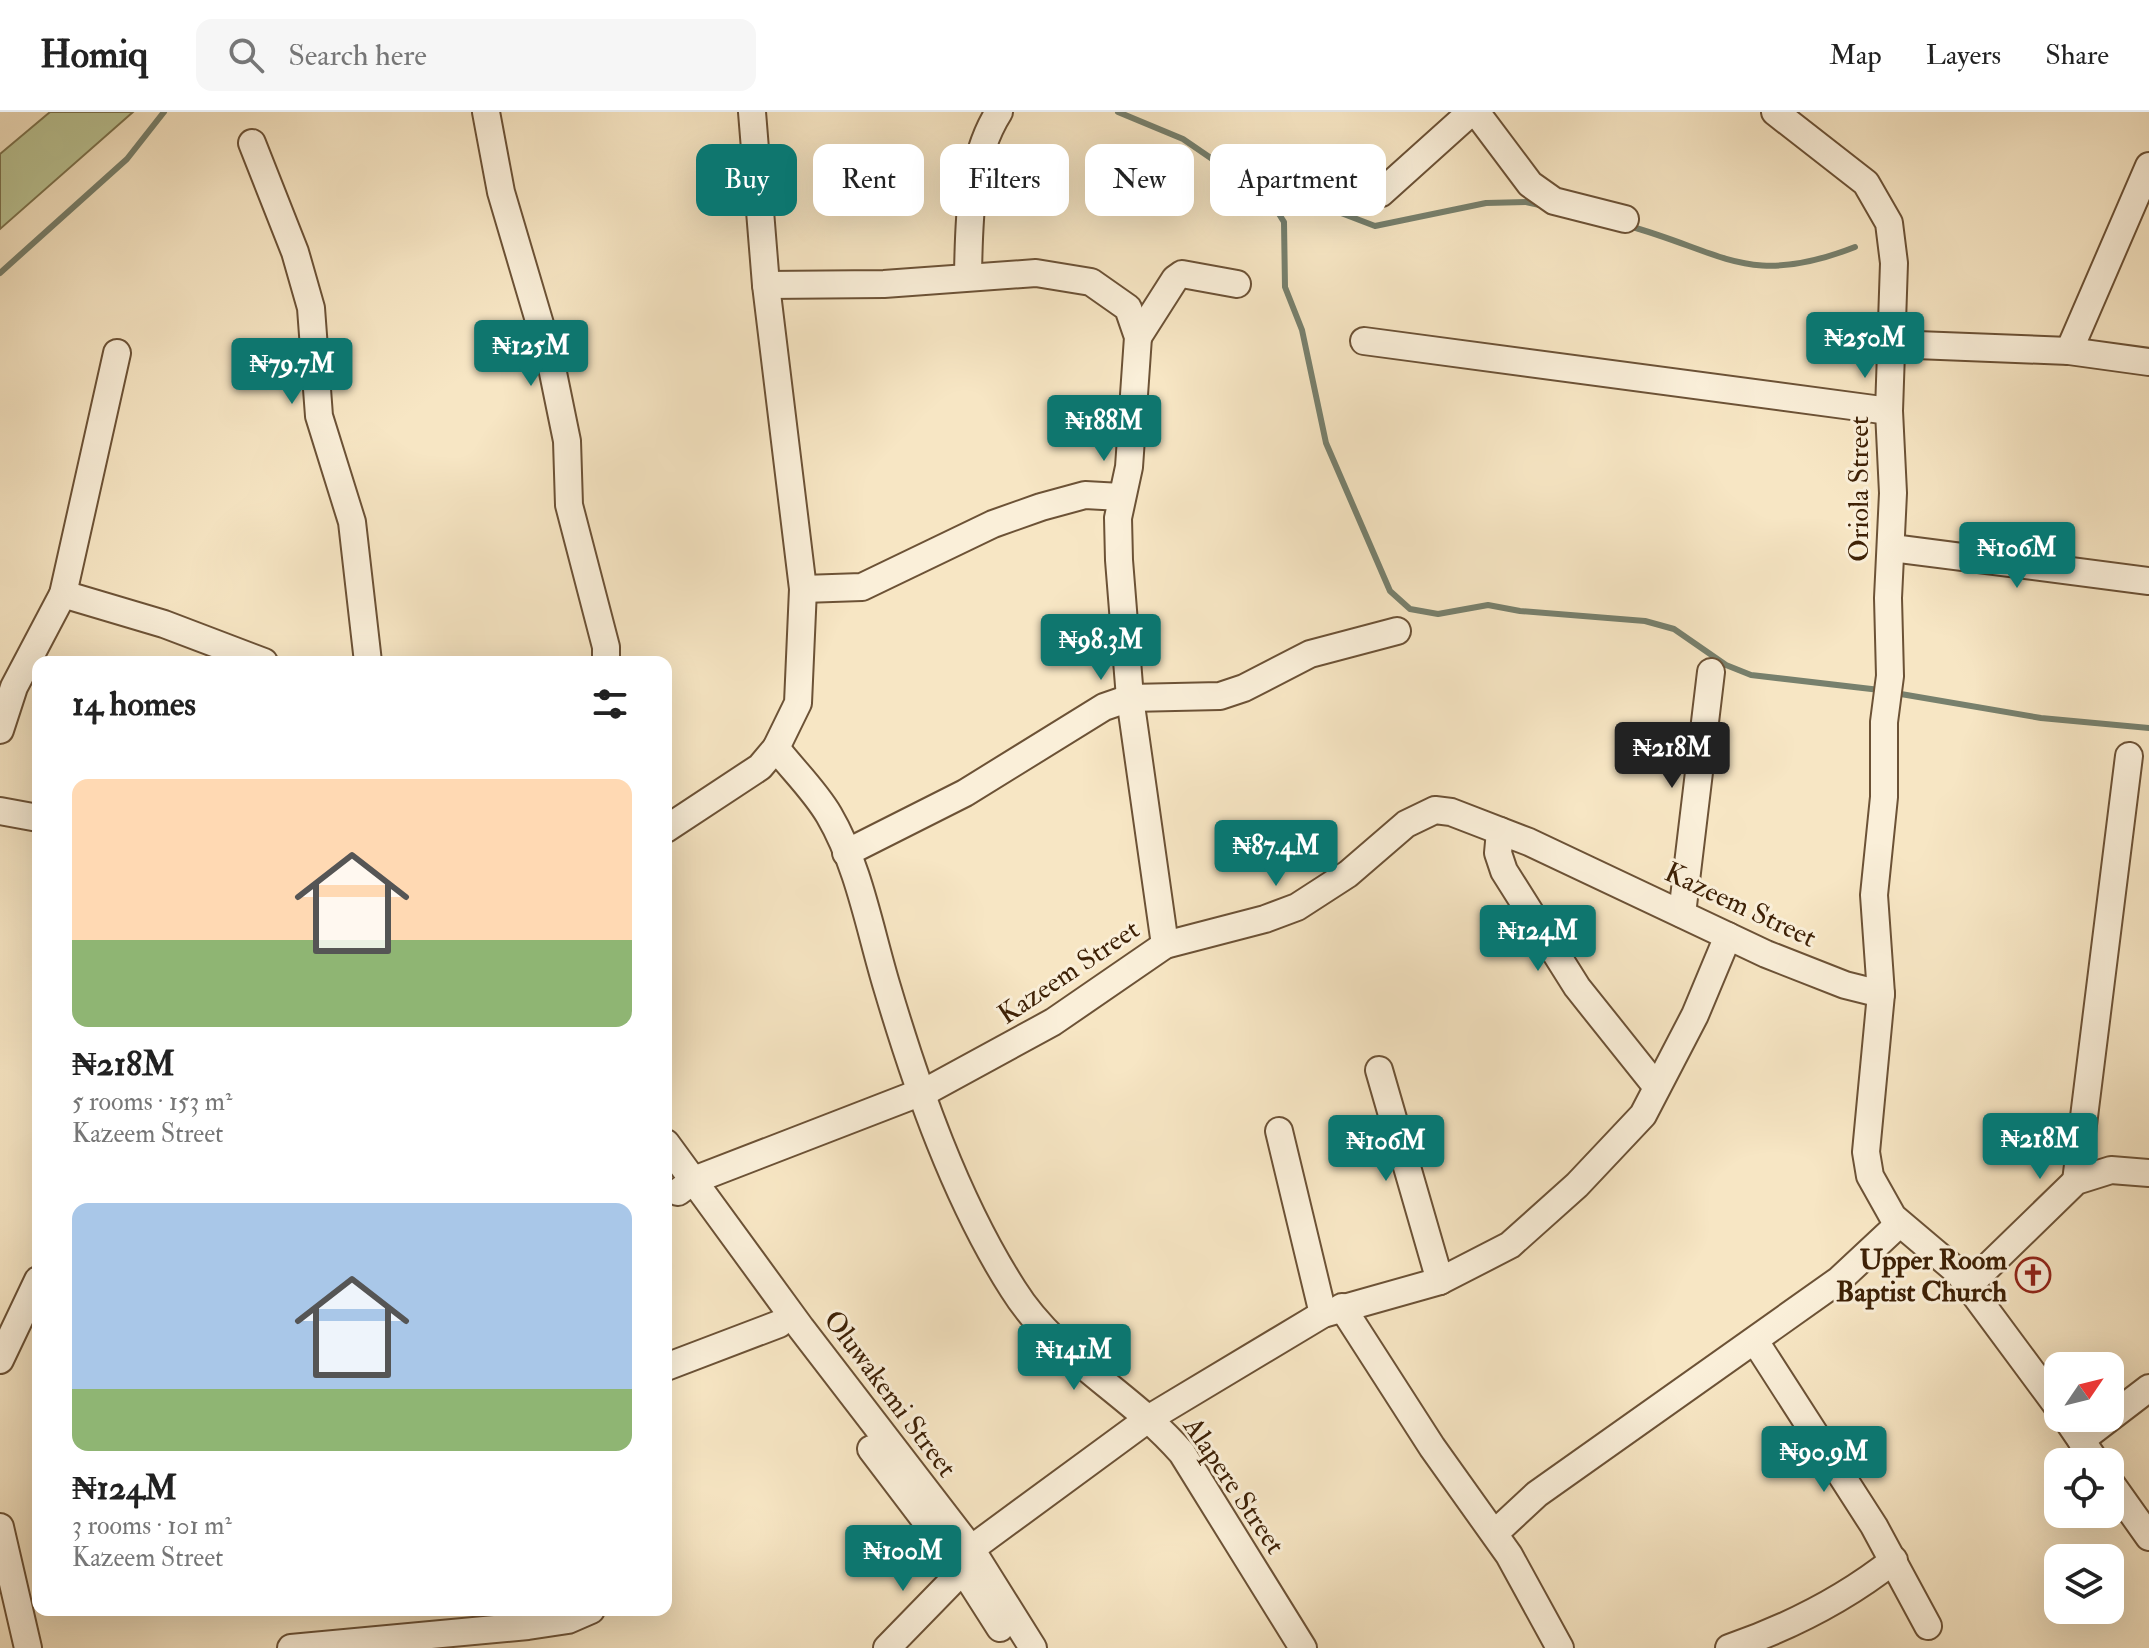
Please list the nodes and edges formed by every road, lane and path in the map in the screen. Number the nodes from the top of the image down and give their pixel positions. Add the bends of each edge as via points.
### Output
1 (486, 112) edge
2 (752, 112) edge
3 (999, 112) edge
4 (1473, 112) edge
5 (1775, 112) edge
6 (252, 143) dead end
7 (2149, 166) edge
8 (1386, 189) edge
9 (1625, 219) dead end
10 (968, 276) junction
11 (1237, 284) dead end
12 (766, 285) junction
13 (1138, 337) junction
14 (1364, 341) dead end
15 (1891, 344) junction
16 (2069, 351) junction
17 (117, 353) dead end
18 (2149, 362) edge
19 (1889, 411) junction
20 (1121, 497) junction
21 (1892, 548) junction
22 (2149, 581) edge
23 (803, 589) junction
24 (63, 594) junction
25 (1397, 631) dead end
26 (248, 656) edge
27 (367, 656) edge
28 (606, 656) edge
29 (1711, 672) dead end
30 (1130, 698) junction
31 (0, 730) edge
32 (776, 748) junction
33 (2129, 756) dead end
34 (0, 793) edge
35 (32, 799) edge
36 (0, 811) edge
37 (32, 817) edge
38 (672, 825) edge
39 (1500, 831) junction
40 (846, 853) junction
41 (1682, 914) junction
42 (1728, 936) junction
43 (1165, 945) junction
44 (1881, 994) junction
45 (1379, 1070) dead end
46 (1656, 1086) junction
47 (921, 1093) junction
48 (1279, 1131) dead end
49 (672, 1161) edge
50 (2149, 1173) edge
51 (2076, 1181) junction
52 (679, 1183) edge
53 (1899, 1224) junction
54 (1440, 1281) junction
55 (1969, 1285) junction
56 (32, 1293) edge
57 (1333, 1311) junction
58 (779, 1324) junction
59 (1755, 1341) junction
60 (0, 1360) edge
61 (672, 1365) edge
62 (2044, 1388) edge
63 (2149, 1388) edge
64 (1148, 1419) junction
65 (2076, 1432) edge
66 (2081, 1440) junction
67 (2086, 1448) edge
68 (2124, 1502) edge
69 (0, 1527) edge
70 (1495, 1533) junction
71 (2149, 1537) edge
72 (967, 1560) junction
73 (1894, 1560) junction
74 (7, 1587) edge
75 (573, 1616) edge
76 (1928, 1626) dead end
77 (412, 1642) edge
78 (28, 1648) edge
79 (291, 1648) edge
80 (887, 1648) edge
81 (1012, 1648) edge
82 (1033, 1648) edge
83 (1303, 1648) edge
84 (1560, 1648) edge
85 (1729, 1648) edge

1 - 28 street via 501,192 550,358 567,441 569,505
2 - 12 street
3 - 10 street via 977,170
4 - 8 street
4 - 9 street via 1530,184 1554,201
5 - 15 street, Oriola Street via 1866,183 1880,202 1889,223 1894,263
6 - 27 street via 311,308 319,416 352,522
7 - 16 street
10 - 12 street via 884,284
10 - 13 street via 1036,273 1091,282 1128,308
11 - 13 street via 1182,274
12 - 23 street
13 - 20 street via 1129,467
14 - 19 street
15 - 16 street
15 - 19 street, Oriola Street
16 - 18 street
17 - 24 street
19 - 21 street, Oriola Street
20 - 23 street via 1085,495 1041,507 993,524 862,587
20 - 30 street via 1119,560
21 - 22 street
21 - 44 street, Oriola Street via 1884,797 1874,895
23 - 32 street via 798,703
24 - 26 street
24 - 31 street via 14,687
25 - 30 street via 1310,654 1220,696
29 - 41 street
30 - 40 street via 1104,707 965,793
30 - 43 street
32 - 38 street via 760,767
32 - 40 street, Alapere Street via 828,814
33 - 51 street
34 - 35 street
36 - 37 street
39 - 41 street, Kazeem Street
39 - 43 street, Kazeem Street via 1451,812 1420,815 1348,874 1297,907
39 - 46 street via 1498,853 1504,871 1577,987
40 - 47 street, Alapere Street
41 - 42 street, Kazeem Street
42 - 44 street, Kazeem Street via 1845,985
42 - 46 street via 1695,1015
43 - 47 street, Kazeem Street via 1053,1022
44 - 53 street, Oriola Street via 1866,1152 1870,1176
45 - 54 street
46 - 54 street via 1643,1115 1577,1185 1510,1245
47 - 52 street, Kazeem Street
47 - 64 street, Alapere Street via 979,1227 1013,1289 1042,1328
48 - 57 street
49 - 52 street
50 - 51 street via 2111,1170
51 - 55 street
52 - 58 street, Oluwakemi Street
52 - 72 street, Oluwakemi Street via 801,1328
53 - 55 street via 1946,1259
53 - 59 street via 1848,1272
54 - 57 street
55 - 62 street
56 - 60 street
57 - 64 street
57 - 70 street
58 - 61 street
58 - 72 street, Oluwakemi Street
59 - 70 street via 1537,1494
59 - 73 street
63 - 66 street
64 - 72 street
64 - 83 street, Alapere Street via 1182,1453
65 - 66 street
66 - 67 street
68 - 71 street
69 - 74 street
70 - 84 street
72 - 80 street
72 - 81 street, Oluwakemi Street
72 - 82 street, Oluwakemi Street
73 - 76 street
73 - 85 street via 1853,1589
74 - 78 street
75 - 77 street
77 - 79 street

